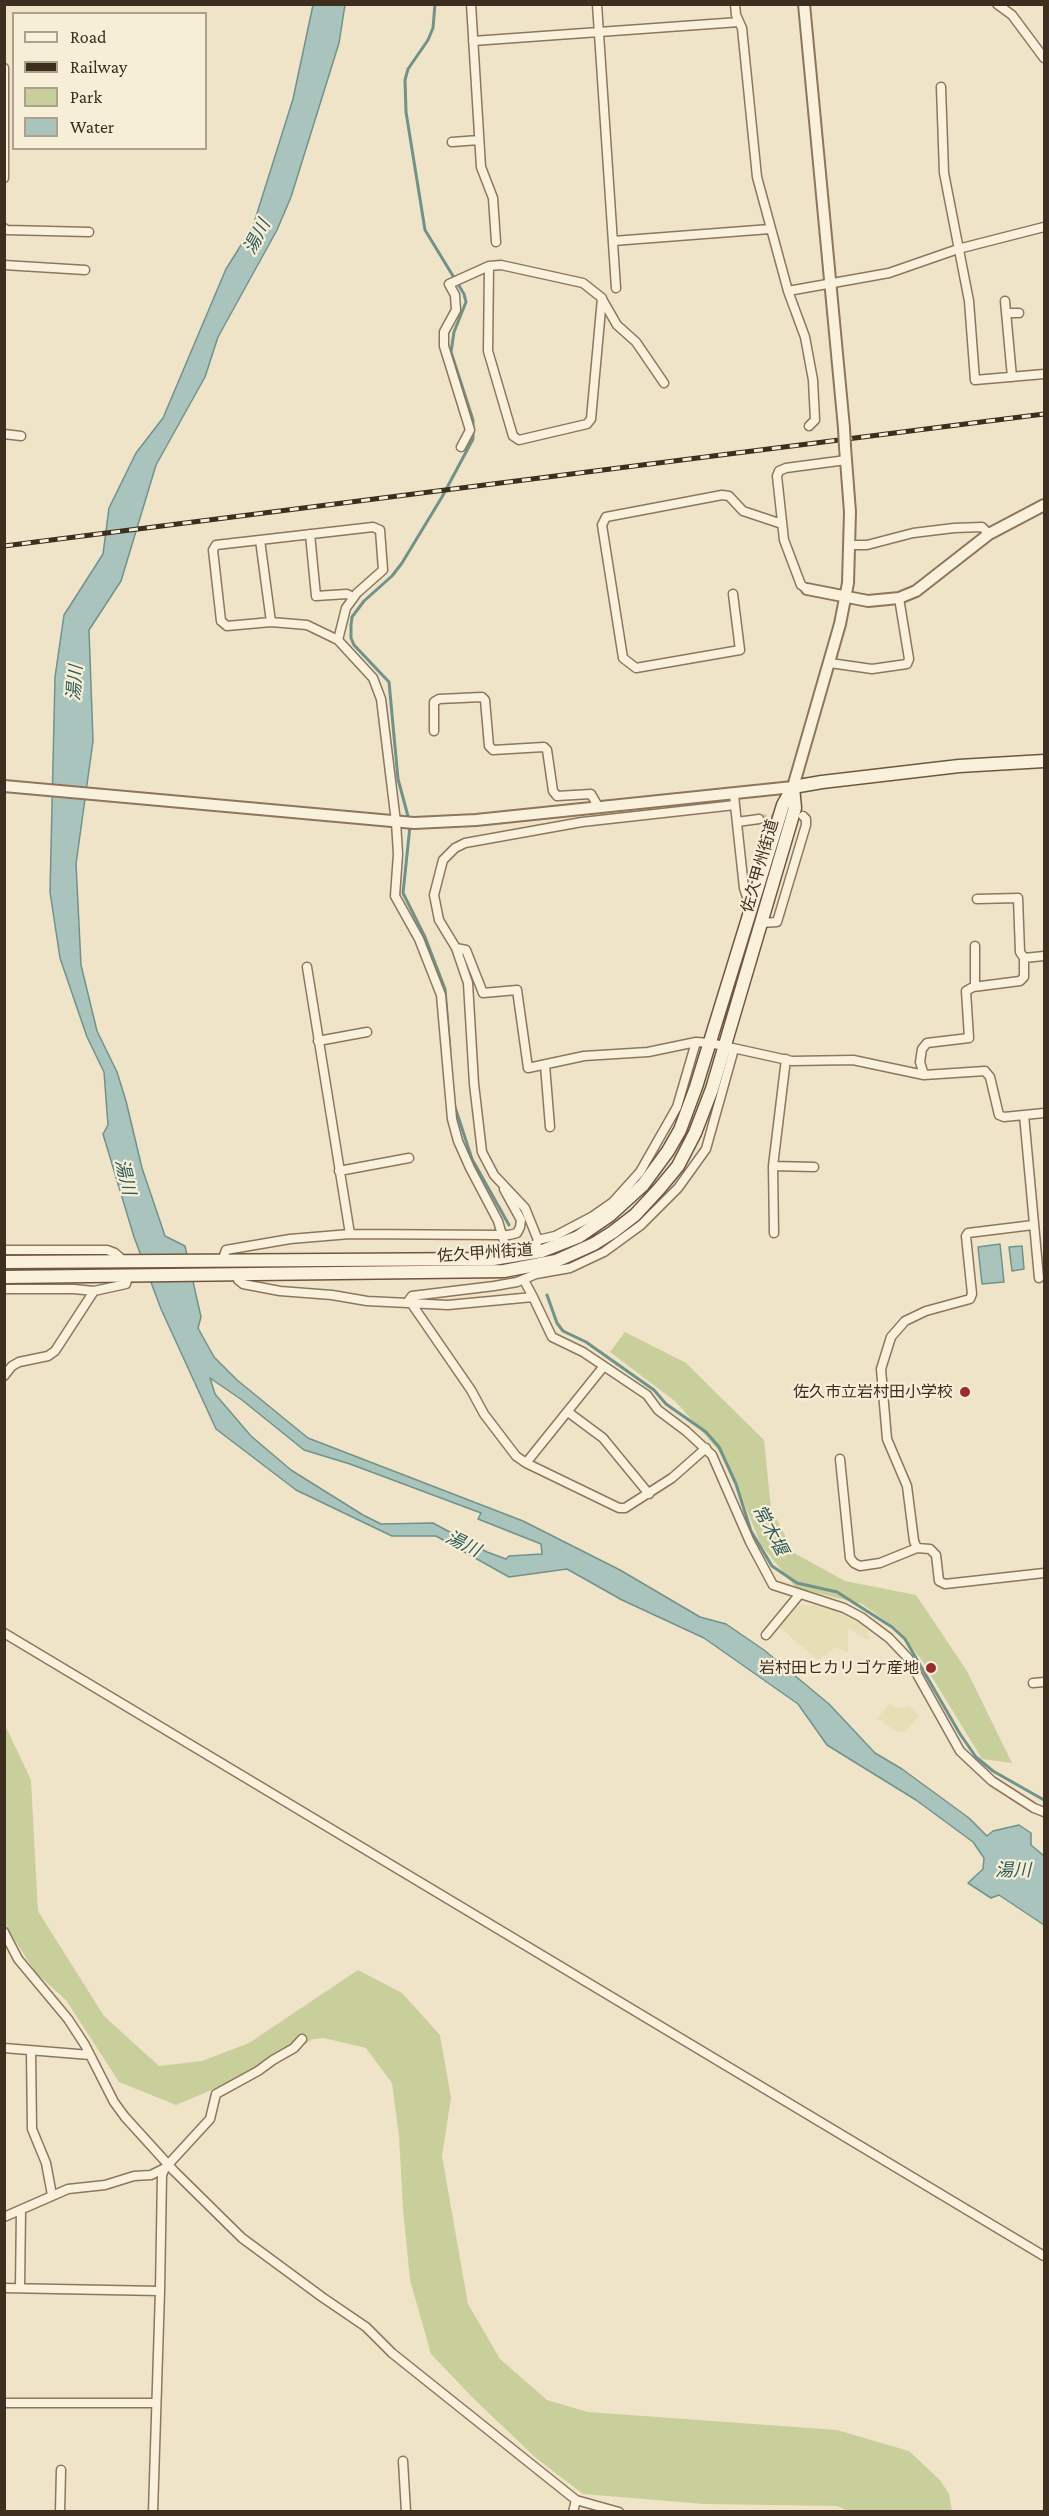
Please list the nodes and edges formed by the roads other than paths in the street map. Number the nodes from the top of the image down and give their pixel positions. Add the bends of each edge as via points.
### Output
1 (471, 4) edge
2 (597, 4) edge
3 (735, 4) edge
4 (804, 4) edge
5 (997, 4) edge
6 (739, 22) junction
7 (599, 32) junction
8 (473, 41) junction
9 (1044, 58) edge
10 (4, 68) edge
11 (941, 87) dead end
12 (479, 140) junction
13 (452, 142) dead end
14 (5, 146) edge
15 (4, 178) edge
16 (1044, 227) edge
17 (4, 228) edge
18 (770, 229) junction
19 (89, 232) dead end
20 (612, 241) junction
21 (496, 242) dead end
22 (958, 249) junction
23 (4, 265) edge
24 (489, 266) junction
25 (85, 270) dead end
26 (831, 285) junction
27 (616, 288) dead end
28 (788, 291) junction
29 (602, 298) junction
30 (1005, 302) dead end
31 (1006, 313) junction
32 (1019, 313) dead end
33 (1044, 374) edge
34 (1011, 377) junction
35 (664, 382) dead end
36 (809, 426) dead end
37 (4, 434) edge
38 (21, 436) dead end
39 (461, 447) dead end
40 (846, 460) junction
41 (1044, 505) edge
42 (782, 524) junction
43 (310, 534) junction
44 (989, 534) junction
45 (260, 540) junction
46 (850, 544) junction
47 (807, 589) joint
48 (733, 594) dead end
49 (845, 596) junction
50 (353, 597) junction
51 (899, 598) junction
52 (271, 622) junction
53 (338, 640) junction
54 (830, 663) junction
55 (434, 731) dead end
56 (1044, 761) edge
57 (4, 786) edge
58 (793, 787) junction
59 (734, 799) junction
60 (599, 808) junction
61 (803, 816) dead end
62 (759, 819) tunnel mouth
63 (737, 822) junction
64 (398, 823) junction
65 (754, 899) junction
66 (977, 899) dead end
67 (761, 923) junction
68 (975, 946) dead end
69 (456, 948) junction
70 (1044, 956) edge
71 (1024, 958) junction
72 (307, 967) dead end
73 (975, 986) junction
74 (367, 1032) dead end
75 (318, 1041) junction
76 (696, 1042) junction
77 (710, 1043) junction
78 (729, 1048) junction
79 (786, 1059) junction
80 (545, 1065) junction
81 (924, 1075) junction
82 (1044, 1113) edge
83 (1024, 1115) junction
84 (550, 1127) dead end
85 (409, 1158) dead end
86 (773, 1166) junction
87 (814, 1167) dead end
88 (339, 1171) junction
89 (504, 1189) junction
90 (1033, 1226) junction
91 (774, 1233) dead end
92 (350, 1234) junction
93 (502, 1235) junction
94 (538, 1240) junction
95 (4, 1250) edge
96 (507, 1250) dead end
97 (1040, 1251) edge
98 (518, 1256) junction
99 (129, 1261) junction
100 (219, 1261) junction
101 (4, 1262) edge
102 (535, 1270) junction
103 (237, 1275) junction
104 (134, 1276) junction
105 (4, 1277) edge
106 (1039, 1278) dead end
107 (525, 1282) dead end
108 (4, 1289) edge
109 (94, 1291) junction
110 (533, 1297) junction
111 (412, 1303) junction
112 (604, 1366) junction
113 (4, 1376) edge
114 (568, 1412) junction
115 (706, 1448) junction
116 (840, 1459) dead end
117 (526, 1463) junction
118 (649, 1494) junction
119 (917, 1548) junction
120 (1044, 1573) edge
121 (799, 1595) junction
122 (4, 1633) edge
123 (766, 1635) dead end
124 (1044, 1682) edge
125 (1033, 1683) dead end
126 (1044, 1812) edge
127 (4, 1932) edge
128 (302, 2039) dead end
129 (4, 2048) edge
130 (31, 2050) junction
131 (90, 2055) junction
132 (166, 2166) junction
133 (52, 2195) junction
134 (21, 2210) junction
135 (4, 2217) edge
136 (1044, 2256) edge
137 (4, 2288) edge
138 (20, 2288) junction
139 (160, 2291) junction
140 (4, 2403) edge
141 (156, 2403) junction
142 (403, 2461) dead end
143 (62, 2470) dead end
144 (576, 2500) junction
145 (60, 2511) edge
146 (153, 2511) edge
147 (406, 2511) edge
148 (573, 2511) edge
149 (619, 2511) edge

1 - 8 street
2 - 7 street
3 - 6 street
4 - 26 street
5 - 9 street via 1012,15
6 - 7 street
6 - 18 street via 757,177
7 - 8 street
7 - 20 street
8 - 12 street
10 - 14 street
11 - 22 street via 944,173
12 - 13 street
12 - 21 street via 481,166 493,198
14 - 15 street
16 - 22 street
17 - 19 street
18 - 20 street
18 - 28 street
20 - 27 street
22 - 26 street via 889,273
22 - 34 street via 969,301 975,380
23 - 25 street
24 - 29 street via 501,265 583,283
24 - 29 street via 488,351 513,436 519,440 587,424 591,419
24 - 39 street via 449,284 456,310 444,339 470,430
26 - 28 street
26 - 40 street, bridge
28 - 36 street via 805,337 813,380 815,420
29 - 35 street via 617,325 636,342
30 - 31 street
31 - 32 street
31 - 34 street
33 - 34 street
37 - 38 street
40 - 42 street via 779,471
40 - 46 street
41 - 44 street
42 - 47 street via 801,585
42 - 48 street via 743,511 729,496 722,495 606,517 602,525 623,658 636,668 740,650
43 - 45 street
43 - 50 street via 316,596
43 - 50 street via 373,526 380,530 383,570
44 - 46 street via 982,527 954,528 867,545
44 - 51 street via 925,584
45 - 52 street
45 - 52 street via 216,544 213,550 221,621 227,626
46 - 49 street
47 - 49 street
49 - 51 street via 874,601
49 - 54 street
50 - 53 street
51 - 54 street via 907,664 872,669
52 - 53 street via 307,625
53 - 64 street via 373,678 381,699
54 - 58 street
55 - 60 street via 434,702 482,697 489,746 493,750 544,747 557,796 591,794
56 - 58 main road via 959,766
57 - 64 street
58 - 59 street
58 - 65 main road, 佐久甲州街道 via 783,805
58 - 67 main road, 佐久甲州街道 via 795,808
59 - 60 street
59 - 63 street
59 - 69 street via 488,838 455,848 442,861 434,895 439,920
60 - 64 street
61 - 67 street via 806,825 777,922
62 - 63 street
63 - 65 street via 744,888 747,897
64 - 93 street via 395,896 419,939 441,995 452,1119 466,1160
65 - 77 main road, 佐久甲州街道
66 - 71 street via 1018,898 1020,952
67 - 78 main road, 佐久甲州街道
68 - 73 street
69 - 80 street via 466,950 483,993 517,990 528,1068
69 - 89 street via 468,983 479,1137 487,1164
70 - 71 street
71 - 73 street via 1024,977 1020,981
72 - 75 street
73 - 81 street via 966,991 969,1038 927,1043 920,1062
74 - 75 street
75 - 88 street
76 - 77 street
76 - 80 street via 648,1052 584,1056
76 - 94 street via 677,1107 632,1181 593,1216 555,1236
77 - 78 street
77 - 98 main road, 佐久甲州街道 via 680,1130 643,1185 578,1237
78 - 79 street
78 - 102 main road, 佐久甲州街道 via 695,1133 678,1166 659,1189 635,1215 604,1238
79 - 81 street via 853,1060
79 - 86 street
80 - 84 street
81 - 83 street via 985,1071 999,1115
82 - 83 street
83 - 90 street
85 - 88 street
86 - 87 street
86 - 91 street
88 - 92 street
89 - 93 street via 521,1220 516,1233
89 - 94 street via 525,1208
90 - 97 street
90 - 119 street via 968,1233 970,1299 920,1313 905,1322 885,1351 881,1369 884,1423 890,1449 907,1486
92 - 93 street
92 - 100 street via 226,1250
93 - 96 street
94 - 98 street
95 - 99 street via 107,1250
97 - 106 street
98 - 100 main road, 佐久甲州街道
99 - 100 main road, 佐久甲州街道
99 - 101 main road, 佐久甲州街道
102 - 103 main road, 佐久甲州街道
102 - 111 street via 517,1282 412,1296
103 - 104 main road, 佐久甲州街道
103 - 111 street via 243,1284 280,1291
104 - 105 main road, 佐久甲州街道
104 - 109 street via 126,1284
107 - 110 street
108 - 109 street
109 - 113 street via 55,1351 19,1362
110 - 111 street via 448,1305
110 - 112 street via 552,1337
111 - 117 street via 484,1414 516,1456
112 - 114 street
112 - 115 street via 647,1395 658,1410
114 - 117 street
114 - 118 street via 609,1445
115 - 118 street
115 - 121 street via 717,1463 768,1579
116 - 119 street via 850,1558 854,1563 880,1563
117 - 118 street via 619,1508
119 - 120 street via 930,1549 936,1555 939,1581 945,1584
121 - 123 street
121 - 126 street via 844,1608 889,1638 909,1658 960,1751 992,1781
122 - 136 street
124 - 125 street
127 - 131 street via 18,1959 68,2019
128 - 132 street via 294,2048 216,2094 210,2119
129 - 130 street
130 - 131 street
130 - 133 street via 32,2129 46,2163
131 - 132 street via 114,2102
132 - 133 street via 151,2175
132 - 139 street via 162,2175
132 - 144 street via 242,2238 366,2327 392,2353
133 - 134 street
134 - 135 street
134 - 138 street
137 - 138 street
138 - 139 street
139 - 141 street
140 - 141 street
141 - 146 street
142 - 147 street
143 - 145 street
144 - 148 street
144 - 149 street

